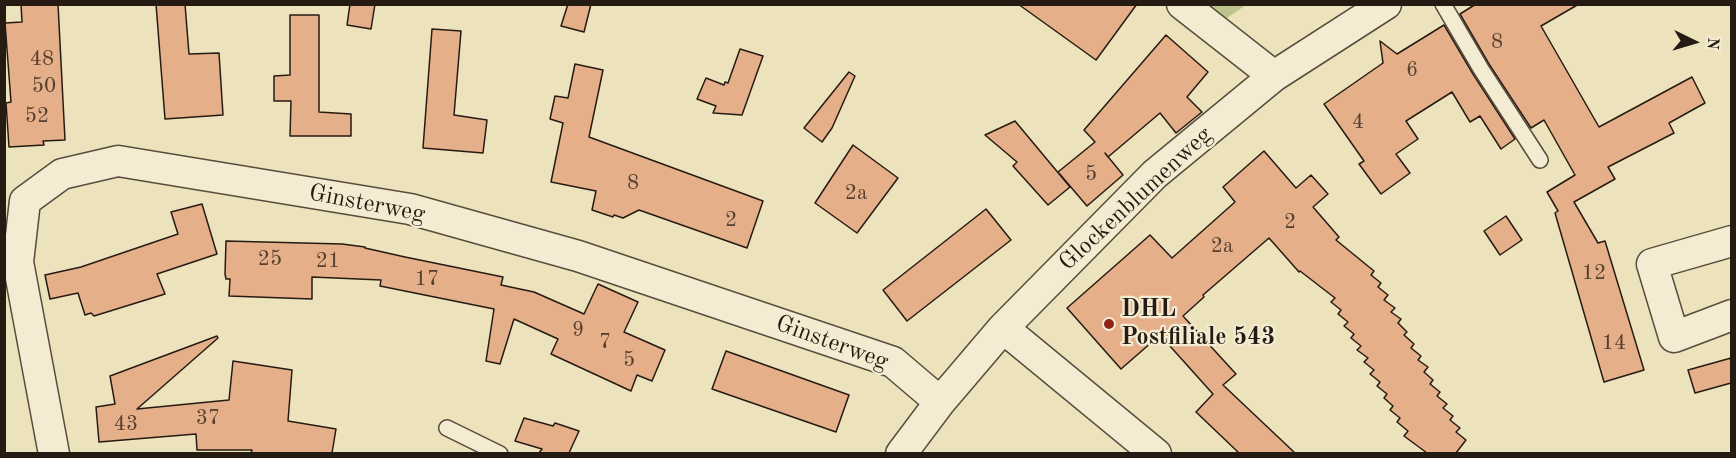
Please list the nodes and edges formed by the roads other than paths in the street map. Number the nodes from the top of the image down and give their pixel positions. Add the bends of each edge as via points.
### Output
1 (1182, 4) edge
2 (1386, 4) edge
3 (1443, 4) edge
4 (1274, 76) junction
5 (1540, 160) dead end
6 (1726, 243) edge
7 (1731, 315) edge
8 (1003, 328) junction
9 (940, 402) junction
10 (447, 428) dead end
11 (54, 453) edge
12 (500, 453) edge
13 (901, 453) edge
14 (1156, 453) edge

1 - 4 street
2 - 4 street, Glockenblumenweg
3 - 5 lane
4 - 8 street, Glockenblumenweg via 1155,174
6 - 7 street via 1652,264 1674,337
8 - 9 street, Glockenblumenweg
8 - 14 street
9 - 11 street, Ginsterweg via 893,362 578,256 410,209 118,161 62,174 25,201 18,262
9 - 13 street, Glockenblumenweg
10 - 12 lane

